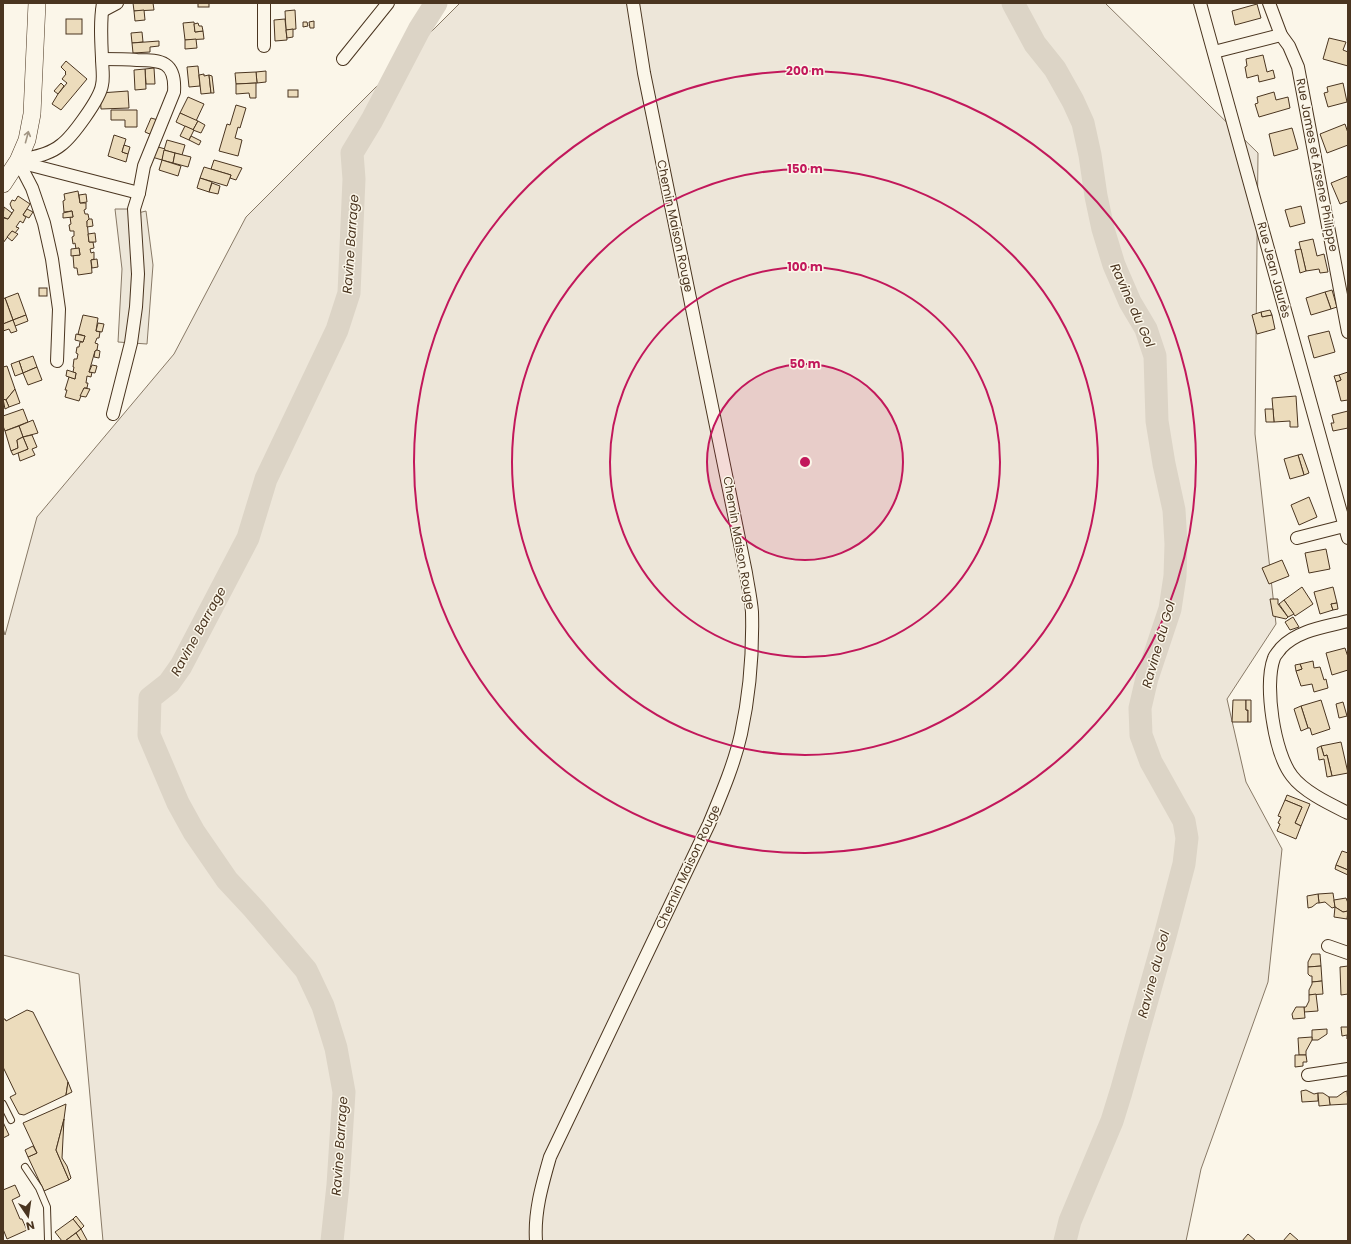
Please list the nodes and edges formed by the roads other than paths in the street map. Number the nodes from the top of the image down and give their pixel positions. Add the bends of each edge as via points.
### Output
1 (37, 3) edge
2 (117, 3) edge
3 (264, 3) edge
4 (388, 3) edge
5 (633, 3) edge
6 (1200, 3) edge
7 (1268, 3) edge
8 (102, 7) edge
9 (1281, 35) junction
10 (264, 46) dead end
11 (1214, 52) junction
12 (102, 59) junction
13 (343, 60) dead end
14 (18, 162) junction
15 (3, 184) edge
16 (139, 193) junction
17 (1348, 332) edge
18 (57, 361) dead end
19 (113, 414) dead end
20 (1346, 525) edge
21 (1297, 538) dead end
22 (1348, 538) edge
23 (1348, 621) edge
24 (1348, 813) edge
25 (1328, 946) dead end
26 (1348, 953) edge
27 (1348, 1069) edge
28 (1308, 1075) dead end
29 (3, 1104) edge
30 (11, 1120) dead end
31 (25, 1167) dead end
32 (48, 1241) edge
33 (536, 1241) edge

14 -> 1 main road via 27,140 32,114
2 - 8 street
3 - 10 street
4 - 13 street
5 - 33 street, Chemin Maison Rouge via 644,73 746,573 752,611 751,654 740,735 726,781 709,824 550,1157 540,1192 535,1227
6 - 11 street, Rue Jean Jaurès
7 - 9 street, Rue James et Arsene Philippe
8 - 12 street
9 - 11 street
9 - 17 street, Rue James et Arsene Philippe via 1298,67
11 - 20 street, Rue Jean Jaurès
12 - 14 street via 102,86 98,97 70,135 60,146 47,153
12 - 16 street via 155,60 166,64 172,70 175,80 174,92 144,166
14 - 15 main road
14 - 16 street
14 - 18 street via 32,188 44,223 52,259 59,309
16 - 19 street via 134,209 138,274 136,308 131,343
20 - 21 street
20 - 22 street, Rue Jean Jaurès
23 - 24 street via 1305,632 1281,648 1274,657 1270,702 1284,761 1292,776 1306,790
25 - 26 street
27 - 28 street
29 - 30 lane
31 - 32 lane via 39,1188 47,1207

